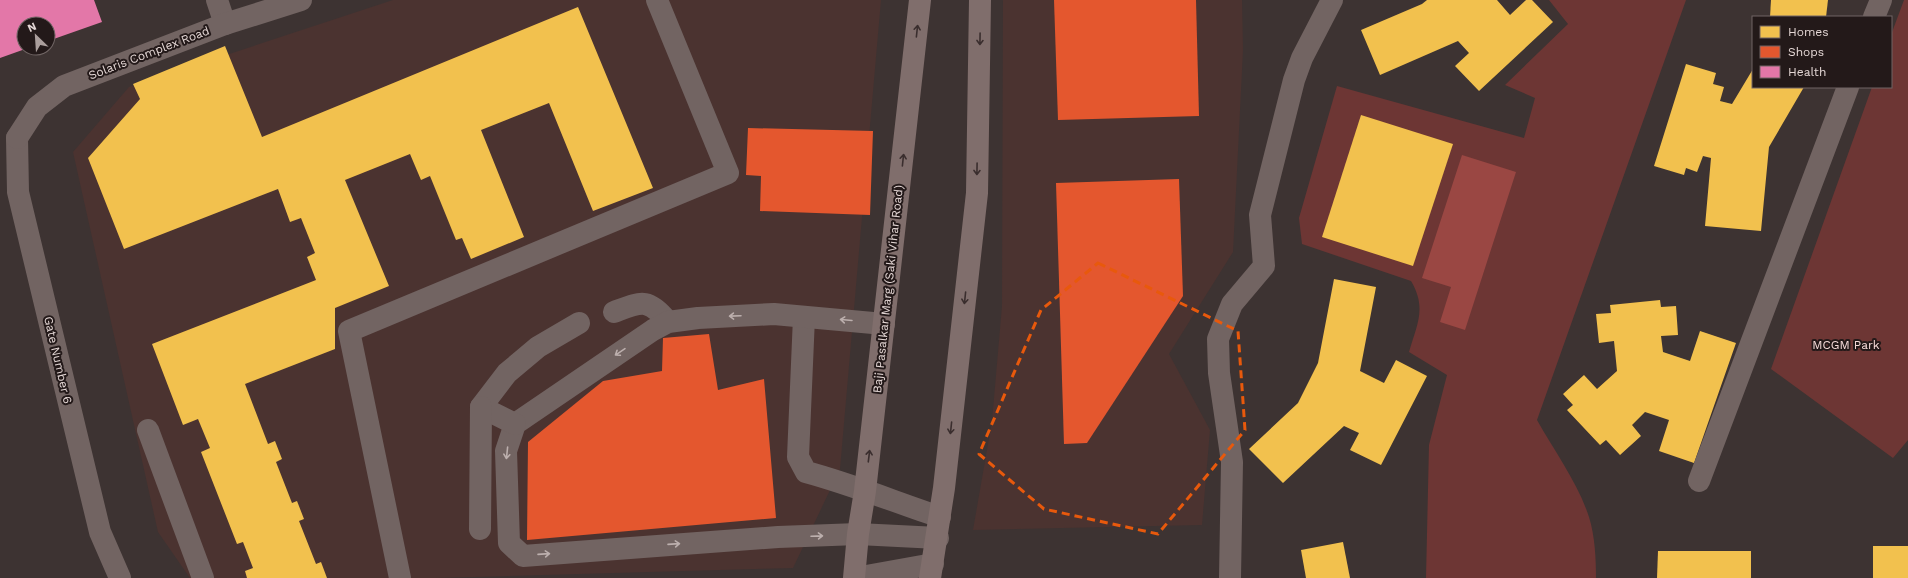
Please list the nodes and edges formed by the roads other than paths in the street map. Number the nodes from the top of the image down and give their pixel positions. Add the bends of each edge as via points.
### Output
1 (217, 0) edge
2 (301, 0) edge
3 (657, 0) edge
4 (920, 0) edge
5 (980, 0) edge
6 (1332, 0) edge
7 (1881, 0) edge
8 (1874, 16) edge
9 (225, 24) junction
10 (1848, 88) edge
11 (9, 136) edge
12 (614, 312) dead end
13 (804, 317) junction
14 (668, 322) junction
15 (579, 323) dead end
16 (884, 324) junction
17 (481, 407) junction
18 (515, 424) junction
19 (148, 430) dead end
20 (1699, 481) dead end
21 (865, 491) junction
22 (939, 527) junction
23 (480, 529) dead end
24 (858, 534) junction
25 (932, 571) edge
26 (120, 578) edge
27 (203, 578) edge
28 (400, 578) edge
29 (855, 578) edge
30 (1230, 578) edge

1 - 9 street
2 - 9 street, Solaris Complex Road
3 - 28 street via 728,173 349,331
16 -> 4 main road, Baji Pasalkar Marg (Saki Vihar Road)
5 -> 22 main road via 977,193
6 - 30 street via 1302,58 1294,80 1260,215 1264,266 1232,304 1218,339 1219,373 1232,462
7 - 8 street
9 - 11 street, Solaris Complex Road via 64,86 37,107
10 - 20 street
11 - 26 street, Gate Number 6 via 18,192 100,532
12 - 14 street via 638,303 657,308
13 -> 14 street via 774,314
16 -> 13 street
13 - 21 street via 798,457 806,472
14 -> 18 street
15 - 17 street via 538,347 512,369
21 -> 16 main road, Baji Pasalkar Marg (Saki Vihar Road)
17 - 18 street
17 - 23 street
18 -> 24 street via 506,451 509,543 523,556 770,537
19 - 27 street
21 - 22 street
21 - 24 main road, Baji Pasalkar Marg (Saki Vihar Road)
22 - 24 street
22 - 25 main road
24 - 29 main road, Baji Pasalkar Marg (Saki Vihar Road)
25 - 29 street

